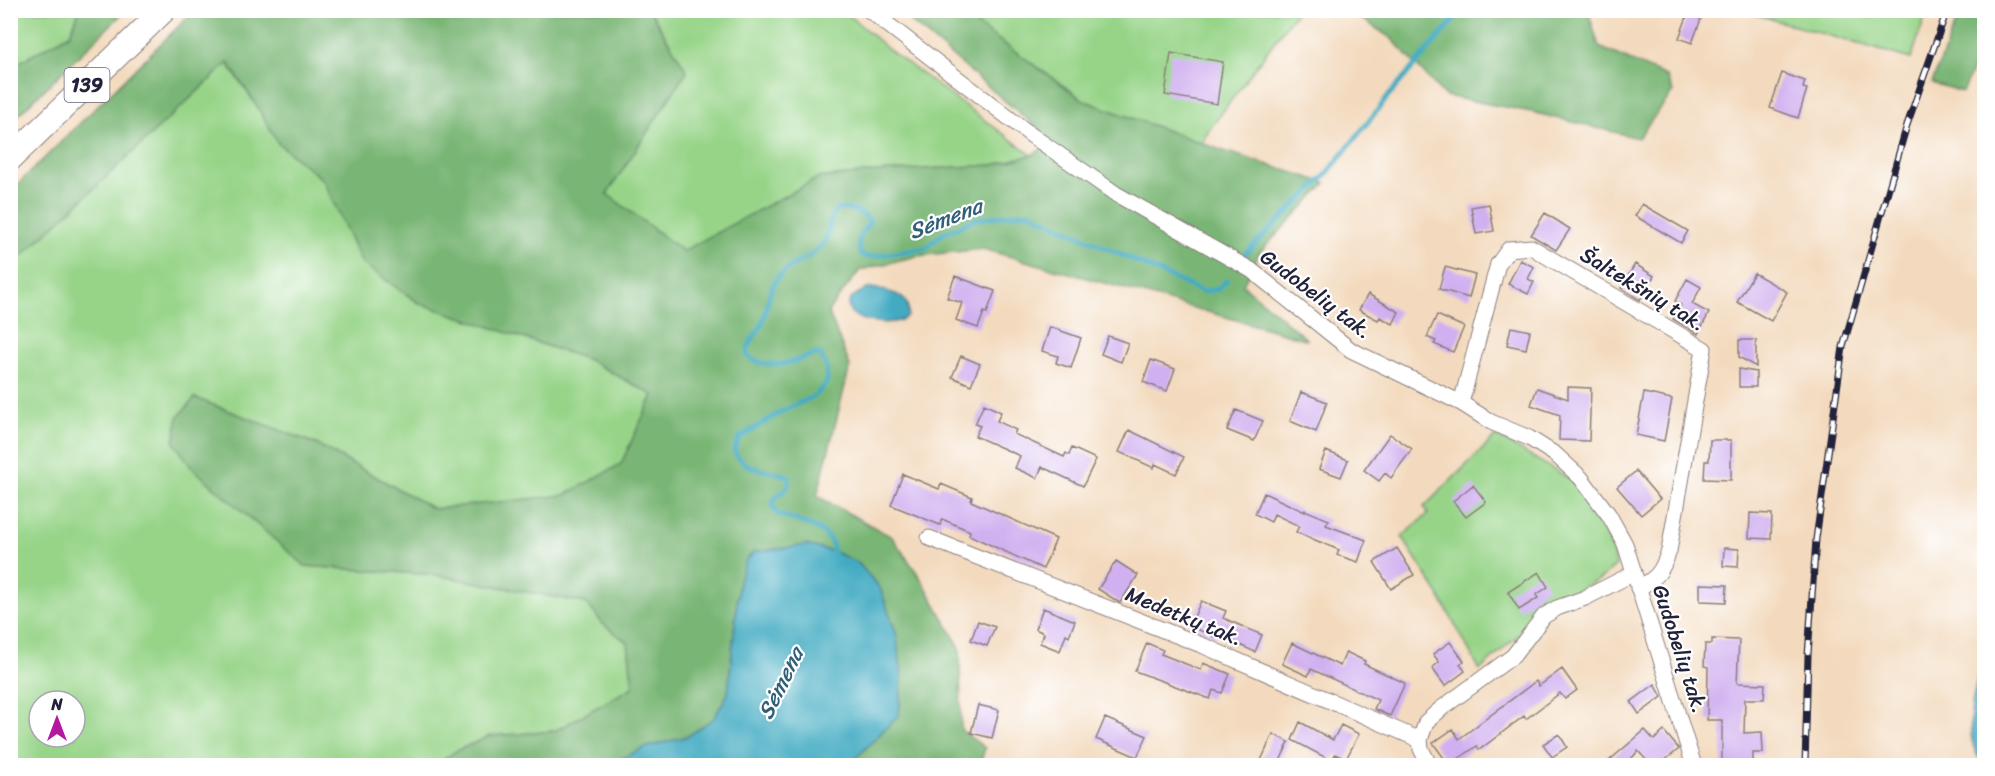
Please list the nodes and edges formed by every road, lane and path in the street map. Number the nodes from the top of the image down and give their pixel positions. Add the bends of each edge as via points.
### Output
1 (164, 10) edge
2 (869, 10) edge
3 (10, 159) edge
4 (1461, 403) junction
5 (928, 538) dead end
6 (1634, 573) junction
7 (1638, 588) junction
8 (1420, 740) junction
9 (1430, 765) edge
10 (1694, 765) edge

1 - 3 main road, 139
2 - 4 street, Gudobelių tak. via 1031,135 1116,194 1251,270 1351,350
4 - 6 street, Gudobelių tak. via 1491,422 1529,438 1581,478 1609,515
4 - 7 street, Šaltekšnių tak. via 1498,264 1509,249 1531,247 1704,349 1669,551 1662,570
5 - 8 street, Medetkų tak. via 1204,646
6 - 7 street, Gudobelių tak.
6 - 8 street via 1544,616 1513,656 1426,722
7 - 10 street, Gudobelių tak.
8 - 9 street

